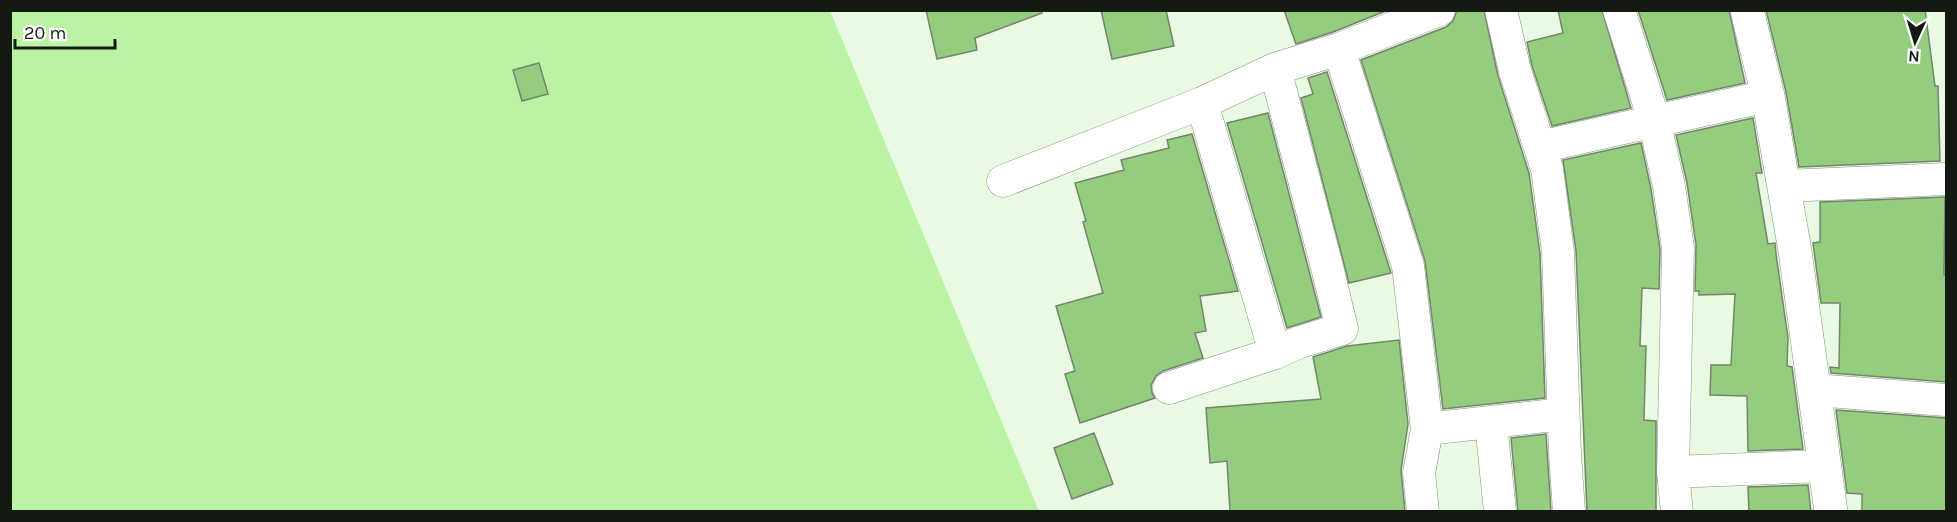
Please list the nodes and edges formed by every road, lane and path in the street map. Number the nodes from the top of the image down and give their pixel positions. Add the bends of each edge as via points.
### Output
1 (1439, 10) edge
2 (1501, 10) edge
3 (1619, 10) edge
4 (1747, 10) edge
5 (1339, 49) junction
6 (1275, 69) junction
7 (1768, 96) junction
8 (1202, 103) junction
9 (1654, 120) junction
10 (1540, 147) junction
11 (1947, 179) edge
12 (1003, 181) dead end
13 (1784, 186) junction
14 (1275, 353) junction
15 (1169, 388) dead end
16 (1814, 390) junction
17 (1947, 400) edge
18 (1563, 414) junction
19 (1491, 423) junction
20 (1427, 429) junction
21 (1825, 466) junction
22 (1673, 472) junction
23 (1423, 512) edge
24 (1500, 512) edge
25 (1569, 512) edge
26 (1677, 512) edge
27 (1831, 512) edge

1 - 5 street
2 - 10 street via 1515,71
3 - 9 street
4 - 7 street
5 - 6 street
5 - 20 street via 1408,266
6 - 8 street
6 - 14 street via 1342,330
7 - 9 street
7 - 13 street
8 - 12 street
8 - 14 street
9 - 10 street
9 - 22 street via 1678,248
10 - 18 street via 1547,169 1558,252
11 - 13 street
13 - 16 street
14 - 15 street
16 - 17 street
16 - 21 street
18 - 19 street
18 - 25 street
19 - 20 street
19 - 24 street
20 - 23 street via 1419,473
21 - 22 street
21 - 27 street
22 - 26 street

